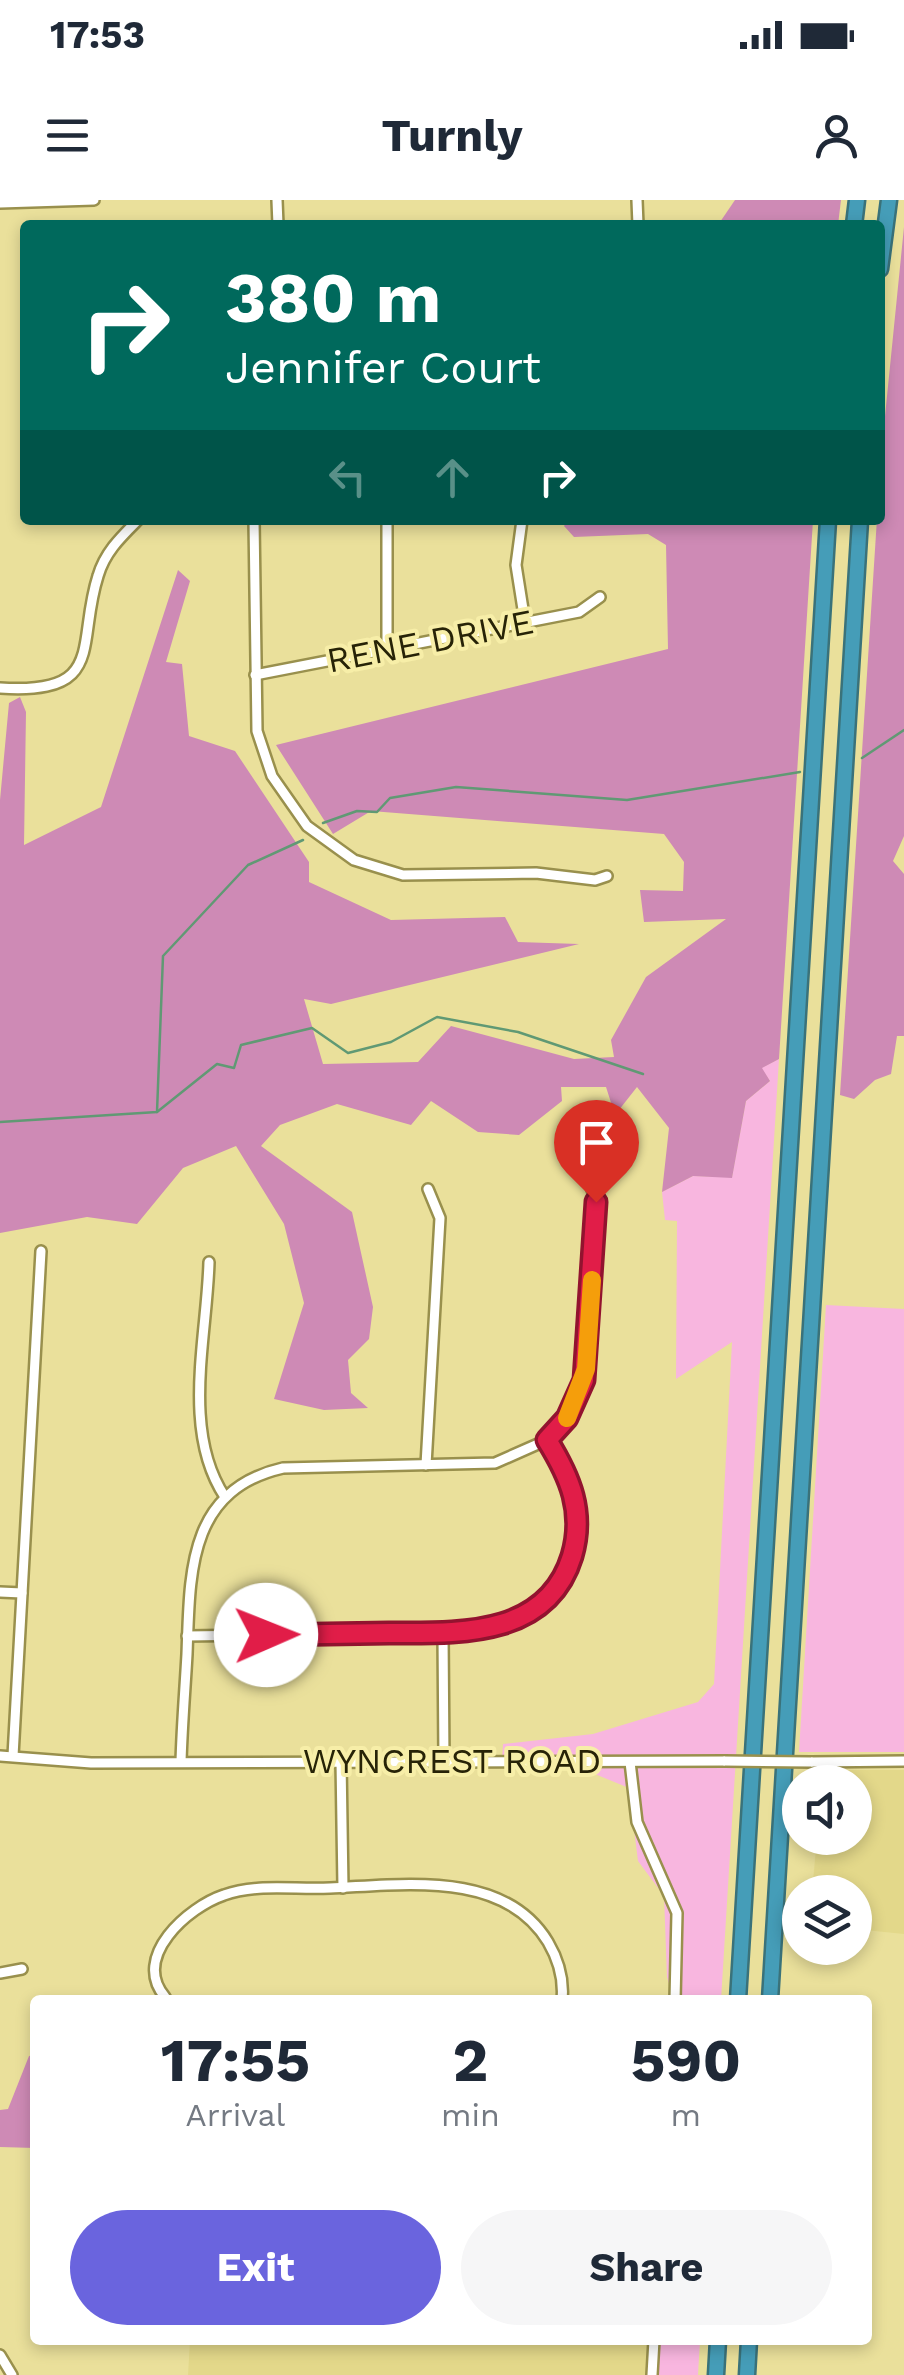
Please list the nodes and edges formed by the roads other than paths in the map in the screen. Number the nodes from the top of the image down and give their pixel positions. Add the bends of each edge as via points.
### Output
1 (94, 200) edge
2 (889, 200) edge
3 (0, 202) edge
4 (885, 231) edge
5 (134, 525) edge
6 (254, 525) edge
7 (387, 525) edge
8 (521, 525) edge
9 (828, 525) edge
10 (860, 525) edge
11 (600, 597) dead end
12 (526, 622) junction
13 (387, 649) junction
14 (255, 675) junction
15 (0, 688) edge
16 (608, 876) dead end
17 (586, 1173) dead end
18 (428, 1189) dead end
19 (41, 1251) dead end
20 (209, 1262) dead end
21 (547, 1440) junction
22 (426, 1465) junction
23 (225, 1498) junction
24 (0, 1592) edge
25 (22, 1593) junction
26 (443, 1634) junction
27 (187, 1636) junction
28 (0, 1756) edge
29 (13, 1756) junction
30 (341, 1761) junction
31 (444, 1761) junction
32 (904, 1761) edge
33 (182, 1762) junction
34 (630, 1762) junction
35 (342, 1888) junction
36 (22, 1969) dead end
37 (0, 1973) edge
38 (164, 1995) edge
39 (561, 1995) edge
40 (675, 1995) edge
41 (738, 1995) edge
42 (770, 1995) edge
43 (654, 2345) edge
44 (718, 2345) edge
45 (749, 2345) edge
46 (0, 2355) edge
47 (12, 2375) edge
48 (652, 2375) edge
49 (716, 2375) edge
50 (747, 2375) edge

1 - 3 street
2 - 4 highway
5 - 15 street via 104,562 89,642 77,666 43,688
6 - 14 street
7 - 13 street
8 - 12 street via 516,565
9 - 41 highway
10 - 42 highway
11 - 12 street, RENE DRIVE via 579,612
12 - 13 street, RENE DRIVE
13 - 14 street, RENE DRIVE
14 - 16 street via 257,731 272,776 293,810 338,851 414,876
17 - 21 street via 596,1202 586,1369 574,1406
18 - 22 street via 440,1218
19 - 25 street
20 - 23 street via 201,1441
21 - 22 street via 495,1463
21 - 26 street via 576,1506 576,1539 566,1571 545,1600 514,1622
22 - 23 street via 283,1468
23 - 27 street via 194,1554
24 - 25 street
25 - 29 street
26 - 27 street
26 - 31 street
27 - 33 street
28 - 29 street, WYNCREST ROAD
29 - 33 street, WYNCREST ROAD
30 - 31 street, WYNCREST ROAD
30 - 33 street, WYNCREST ROAD
30 - 35 street
31 - 34 street, WYNCREST ROAD
32 - 34 street, WYNCREST ROAD, bridge
34 - 40 street via 638,1822 677,1913
35 - 38 street via 244,1890 200,1906 174,1929 155,1963
35 - 39 street via 466,1888 504,1900 547,1940
36 - 37 street
43 - 48 street
44 - 49 highway
45 - 50 highway
46 - 47 street

